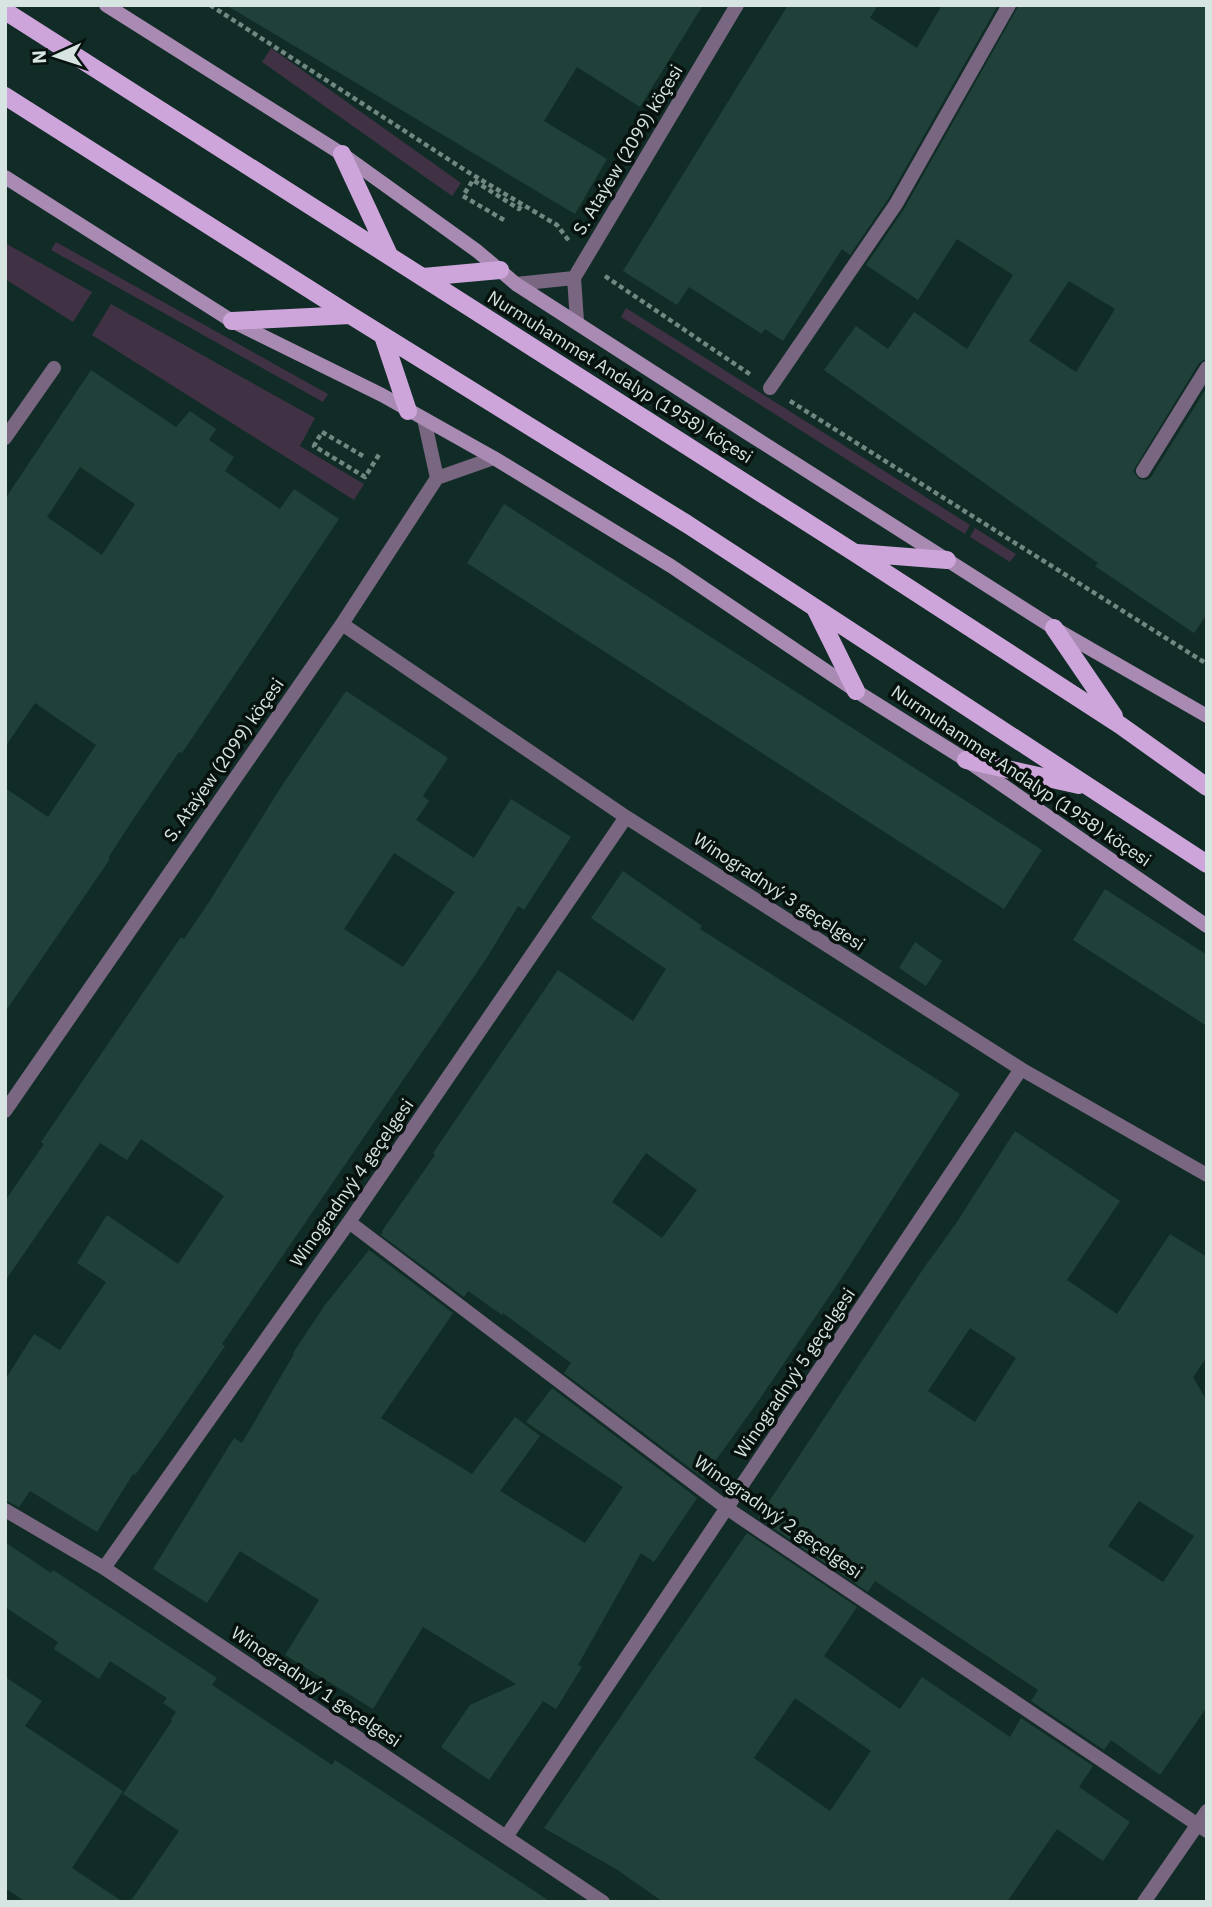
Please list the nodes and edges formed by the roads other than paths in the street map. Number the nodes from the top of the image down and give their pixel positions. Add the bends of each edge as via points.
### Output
1 (106, 5) edge
2 (737, 5) edge
3 (1010, 5) edge
4 (5, 11) edge
5 (5, 96) edge
6 (342, 154) junction
7 (5, 177) edge
8 (389, 255) junction
9 (500, 270) junction
10 (423, 277) junction
11 (574, 278) junction
12 (516, 284) junction
13 (350, 315) junction
14 (232, 321) junction
15 (577, 321) junction
16 (383, 336) junction
17 (54, 368) dead end
18 (1207, 368) edge
19 (770, 388) road end
20 (416, 415) junction
21 (5, 439) edge
22 (494, 458) junction
23 (1143, 471) dead end
24 (437, 478) junction
25 (855, 552) junction
26 (947, 560) junction
27 (816, 610) junction
28 (342, 624) junction
29 (1054, 628) junction
30 (856, 691) junction
31 (1207, 716) edge
32 (1120, 725) junction
33 (966, 760) junction
34 (1091, 787) junction
35 (1207, 787) edge
36 (626, 817) junction
37 (1207, 864) edge
38 (1207, 926) edge
39 (1021, 1069) junction
40 (5, 1111) edge
41 (1207, 1175) edge
42 (349, 1222) junction
43 (728, 1509) junction
44 (5, 1510) edge
45 (104, 1568) junction
46 (1207, 1811) edge
47 (1202, 1828) edge
48 (506, 1837) junction
49 (603, 1902) edge
50 (1144, 1902) edge

1 - 6 street
2 - 11 street, S. Ataýew (2099) köçesi
3 - 19 street via 896,204
4 - 8 main road, Nurmuhammet Andalyp (1958) köçesi
5 - 13 main road, Nurmuhammet Andalyp (1958) köçesi
6 - 8 main road
6 - 9 street
7 - 14 street, Nurmuhammet Andalyp (1958) köçesi
8 - 10 main road, Nurmuhammet Andalyp (1958) köçesi
9 - 10 main road
9 - 12 street
10 - 25 main road, Nurmuhammet Andalyp (1958) köçesi
11 - 12 street, Nurmuhammet Andalyp (1958) köçesi
11 - 15 street
12 - 15 street
13 - 14 main road
13 - 16 main road, Nurmuhammet Andalyp (1958) köçesi
14 - 20 street, Nurmuhammet Andalyp (1958) köçesi
15 - 26 street
16 - 20 main road
16 - 27 main road, Nurmuhammet Andalyp (1958) köçesi via 687,524
17 - 21 street
18 - 23 street
20 - 22 street, Nurmuhammet Andalyp (1958) köçesi
20 - 24 street
22 - 24 street
22 - 30 street, Nurmuhammet Andalyp (1958) köçesi via 671,566
24 - 28 street, S. Ataýew (2099) köçesi
25 - 26 main road
25 - 32 main road, Nurmuhammet Andalyp (1958) köçesi
26 - 29 street
27 - 30 main road
27 - 34 main road, Nurmuhammet Andalyp (1958) köçesi
28 - 36 street, Winogradnyý 3 geçelgesi
28 - 40 street, S. Ataýew (2099) köçesi
29 - 31 street
29 - 32 main road
30 - 33 street, Nurmuhammet Andalyp (1958) köçesi
32 - 35 main road, Nurmuhammet Andalyp (1958) köçesi
33 - 34 main road
33 - 38 street, Nurmuhammet Andalyp (1958) köçesi
34 - 37 main road, Nurmuhammet Andalyp (1958) köçesi
36 - 39 street, Winogradnyý 3 geçelgesi
36 - 42 street, Winogradnyý 4 geçelgesi
39 - 41 street, Winogradnyý 3 geçelgesi
39 - 43 street, Winogradnyý 5 geçelgesi
42 - 43 street, Winogradnyý 2 geçelgesi
42 - 45 street, Winogradnyý 4 geçelgesi
43 - 47 street, Winogradnyý 2 geçelgesi
43 - 48 street, Winogradnyý 5 geçelgesi
44 - 45 street, Winogradnyý 1 geçelgesi
45 - 48 street, Winogradnyý 1 geçelgesi
46 - 47 street
47 - 50 street
48 - 49 street, Winogradnyý 1 geçelgesi

